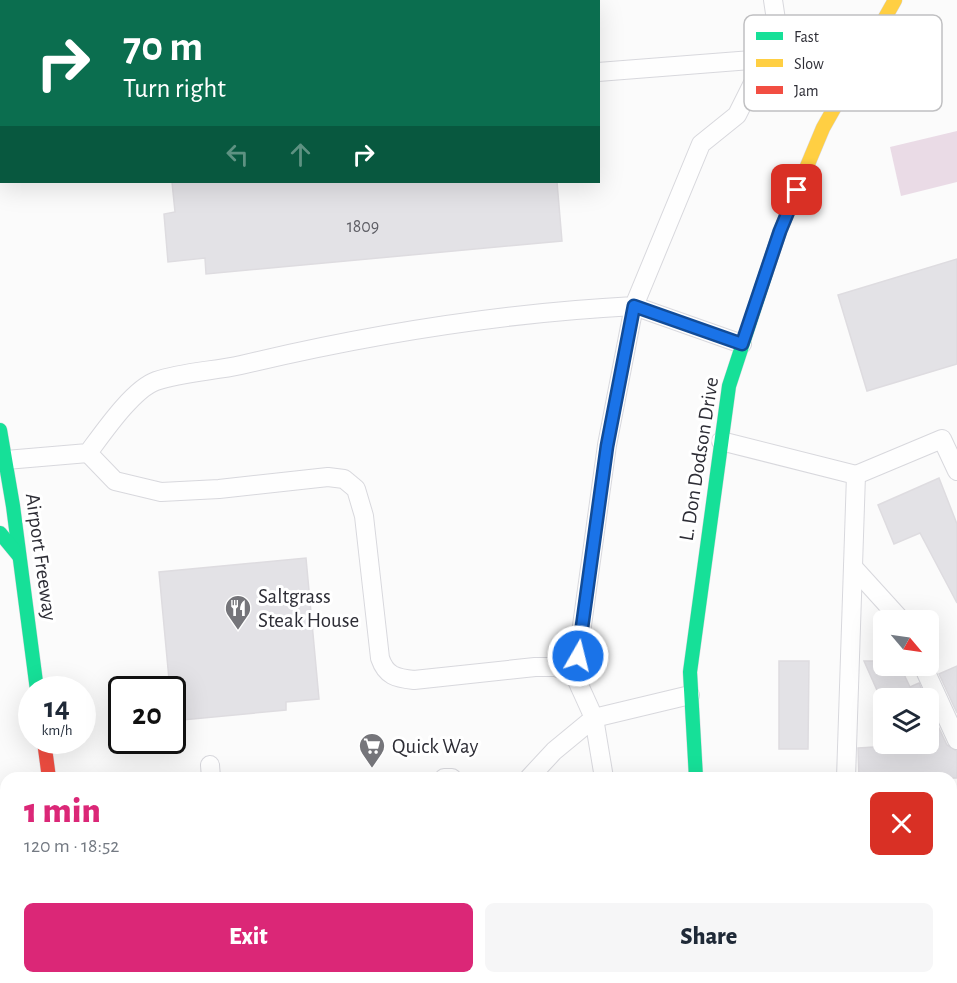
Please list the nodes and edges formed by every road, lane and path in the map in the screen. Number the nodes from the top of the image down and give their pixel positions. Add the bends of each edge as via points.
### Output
1 (773, 0) edge
2 (895, 0) edge
3 (775, 15) edge
4 (887, 15) edge
5 (744, 61) edge
6 (600, 72) edge
7 (744, 101) edge
8 (833, 111) edge
9 (634, 306) junction
10 (742, 344) junction
11 (0, 430) edge
12 (949, 436) edge
13 (721, 441) junction
14 (88, 453) junction
15 (6, 460) junction
16 (957, 471) edge
17 (856, 475) junction
18 (0, 533) edge
19 (19, 556) junction
20 (853, 567) junction
21 (892, 610) edge
22 (35, 676) edge
23 (575, 676) junction
24 (928, 676) edge
25 (690, 695) junction
26 (594, 718) junction
27 (957, 740) edge
28 (46, 754) edge
29 (48, 772) edge
30 (535, 772) edge
31 (603, 772) edge
32 (696, 772) edge
33 (846, 772) edge

1 - 3 lane
2 - 4 main road, L. Don Dodson Drive
5 - 6 lane
7 - 9 lane via 737,115 701,144
8 - 10 main road, L. Don Dodson Drive via 780,231
9 - 10 lane
9 - 14 lane via 565,309 329,344 155,381 118,412
9 - 23 lane via 607,446
10 - 13 main road, L. Don Dodson Drive via 729,386
11 - 15 main road, Airport Freeway
12 - 16 lane
12 - 17 lane
13 - 17 lane
13 - 25 main road, L. Don Dodson Drive
14 - 15 lane
14 - 23 lane via 115,481 161,492 344,478 356,489 364,516 384,670 395,678 414,680 535,667 556,667
15 - 19 main road, Airport Freeway
17 - 20 lane
18 - 19 main road
19 - 22 main road, Airport Freeway
20 - 21 lane
20 - 33 lane
23 - 26 lane
24 - 27 lane
25 - 26 lane
25 - 32 main road, L. Don Dodson Drive
26 - 30 lane
26 - 31 lane
28 - 29 main road

